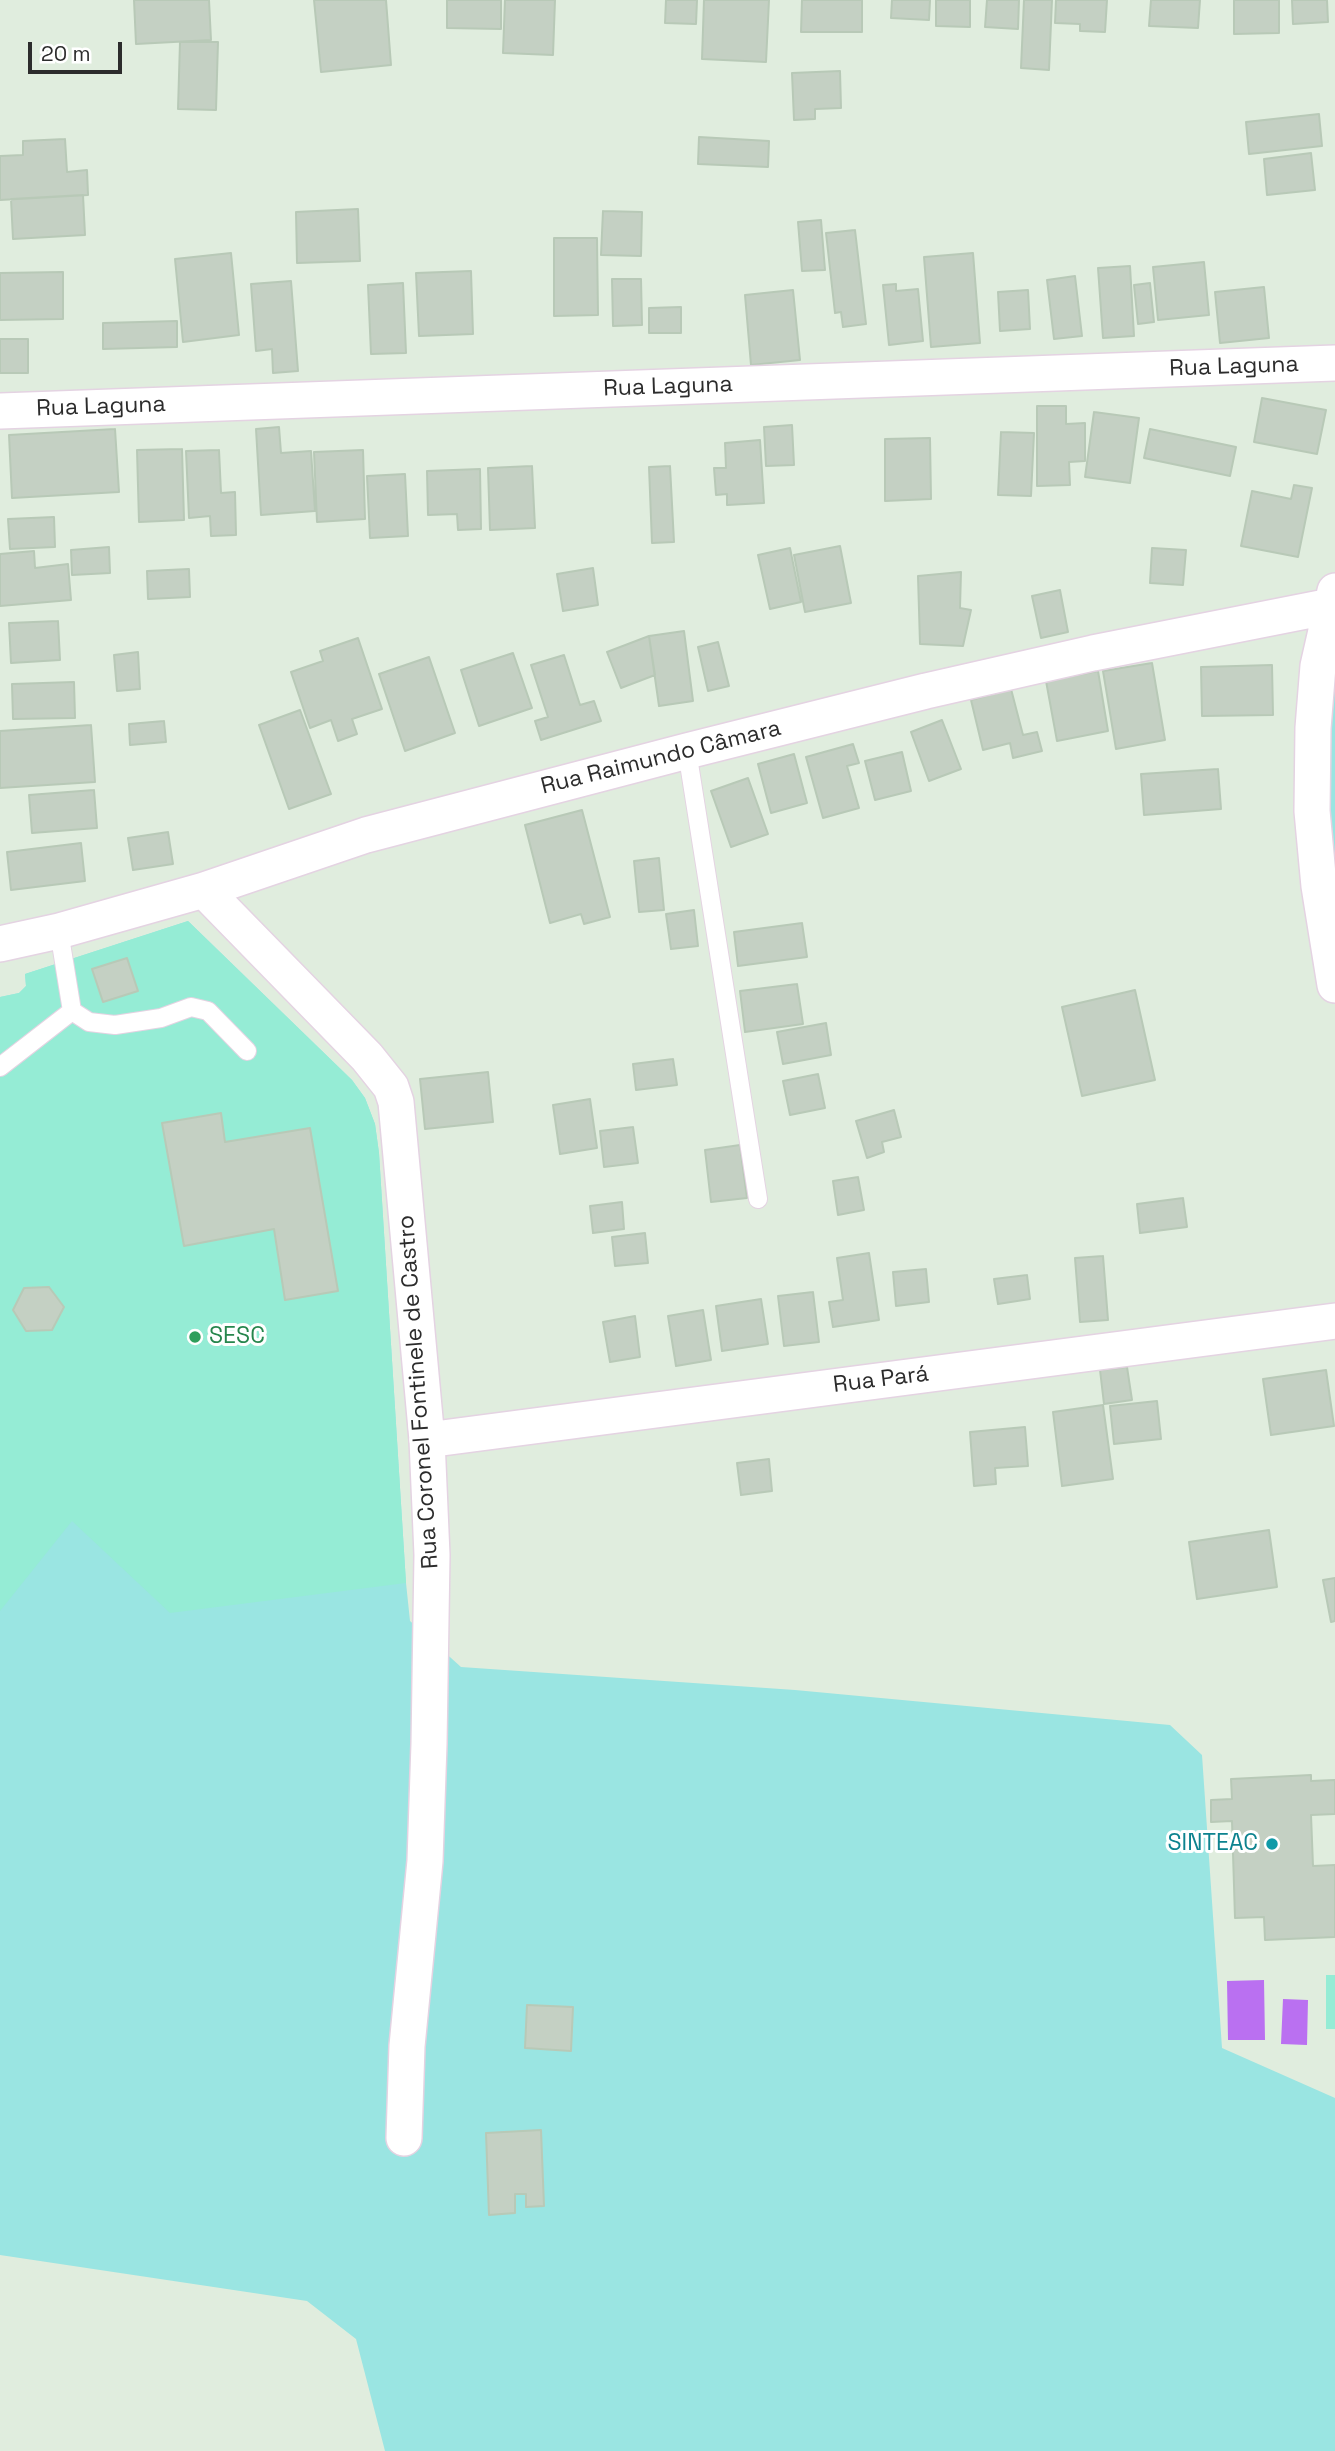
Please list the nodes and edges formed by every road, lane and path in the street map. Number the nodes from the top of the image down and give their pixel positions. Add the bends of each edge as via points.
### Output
1 (1335, 363) edge
2 (0, 411) edge
3 (1333, 598) edge
4 (687, 751) junction
5 (204, 890) junction
6 (59, 931) junction
7 (0, 944) edge
8 (1335, 985) edge
9 (72, 1010) junction
10 (247, 1051) dead end
11 (0, 1067) edge
12 (758, 1199) dead end
13 (1335, 1321) edge
14 (427, 1440) junction
15 (404, 2138) dead end

1 - 2 street, Rua Laguna
3 - 4 street, Rua Raimundo Câmara
3 - 8 street via 1318,666 1312,811
4 - 5 street, Rua Raimundo Câmara via 366,835
4 - 12 lane
5 - 6 street, Rua Raimundo Câmara
5 - 14 street, Rua Coronel Fontinele de Castro via 391,1087 402,1152
6 - 7 street, Rua Raimundo Câmara
6 - 9 lane
9 - 10 lane via 89,1022 116,1025 162,1018 191,1007 208,1010
9 - 11 lane
13 - 14 street, Rua Pará
14 - 15 street, Rua Coronel Fontinele de Castro via 432,1555 429,1744

